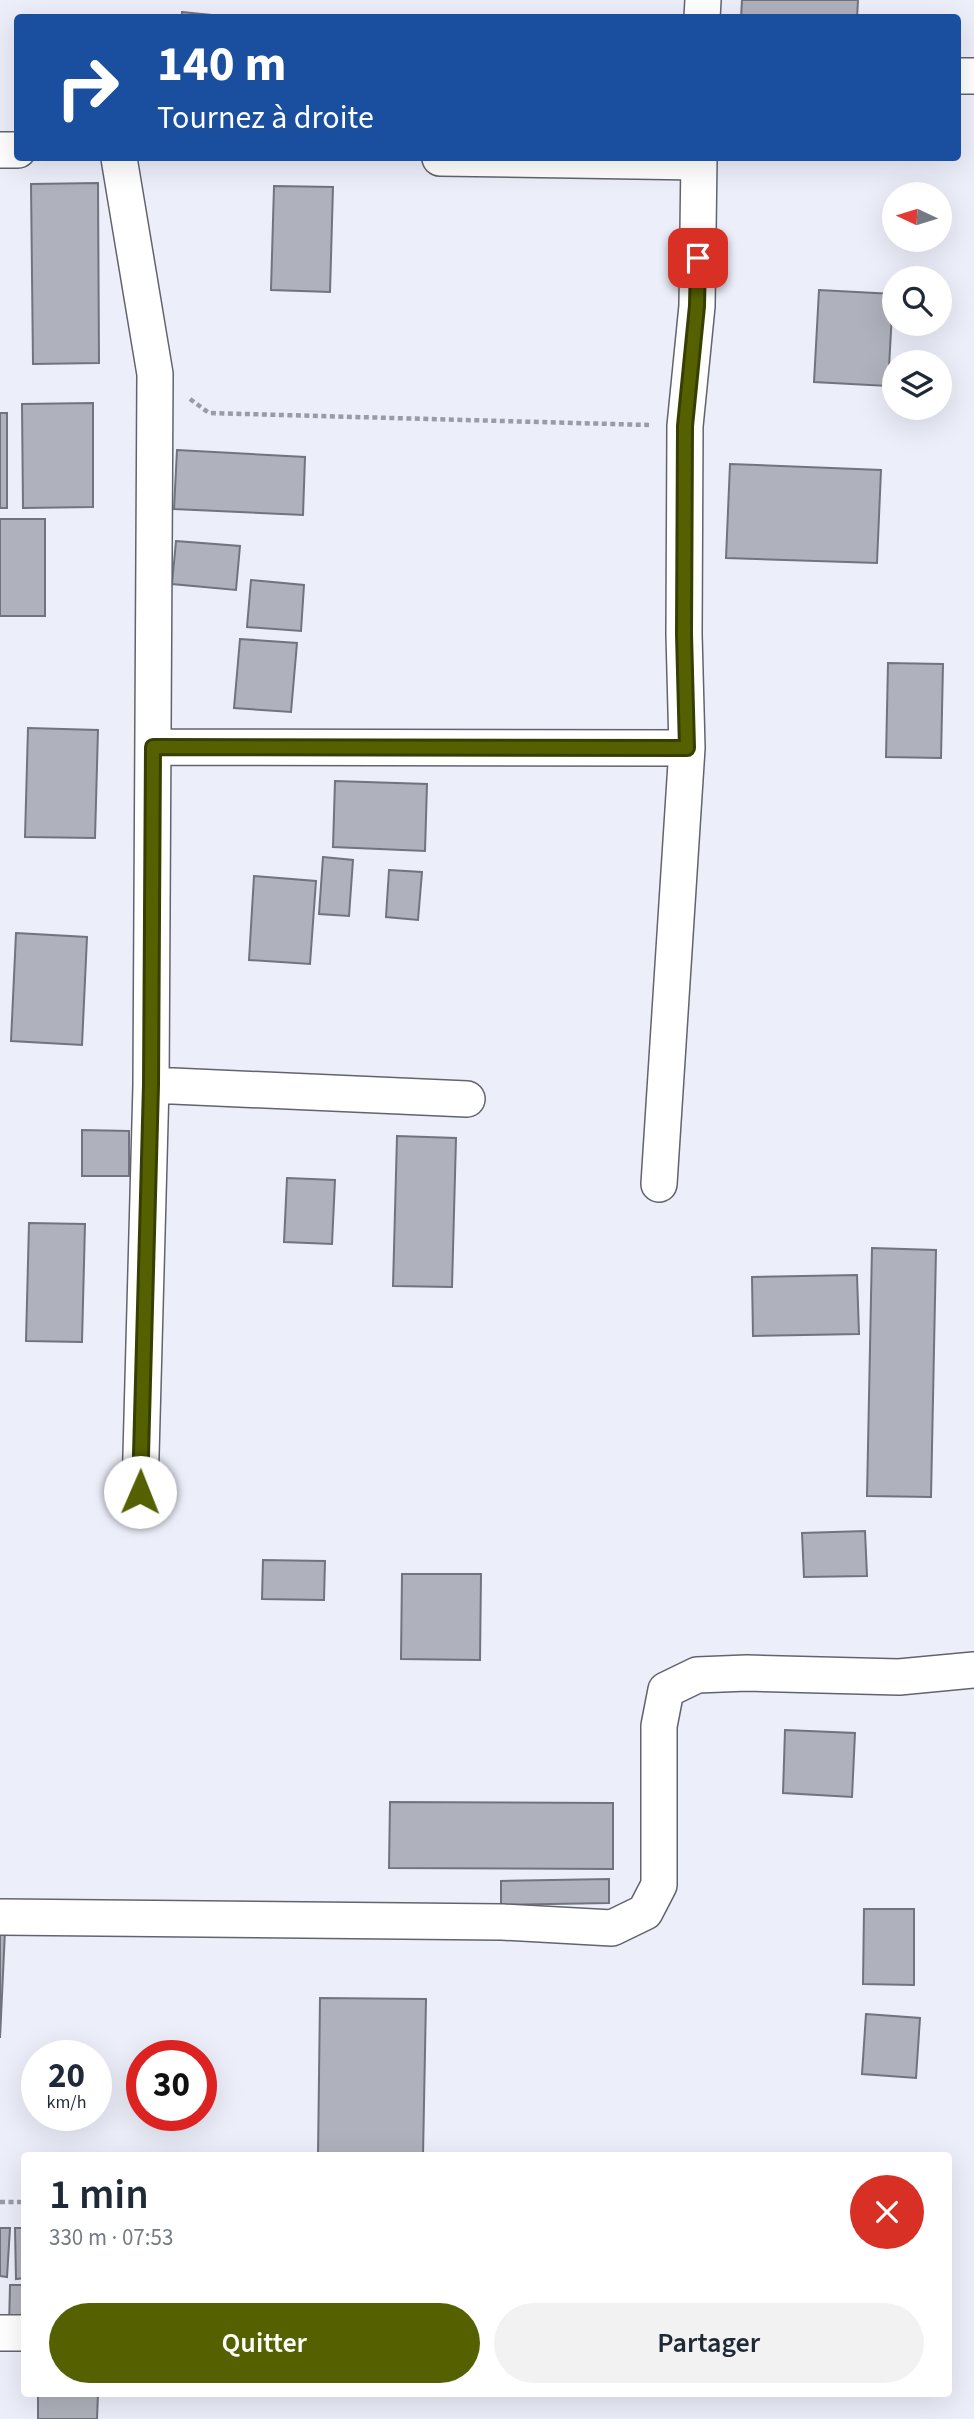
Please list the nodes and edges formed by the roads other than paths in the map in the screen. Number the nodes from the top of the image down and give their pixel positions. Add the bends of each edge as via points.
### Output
1 (120, 161) edge
2 (699, 161) edge
3 (153, 747) junction
4 (687, 748) junction
5 (151, 1085) junction
6 (467, 1099) dead end
7 (659, 1184) dead end
8 (140, 1492) dead end
9 (974, 1670) edge
10 (0, 1917) edge
11 (0, 2333) edge
12 (21, 2333) edge

1 - 3 street via 155,374
2 - 4 street via 697,306 685,426
3 - 4 street
3 - 5 street
4 - 7 street
5 - 6 street
5 - 8 street
9 - 10 street via 900,1677 697,1675 666,1690 659,1726 659,1885 645,1912 612,1928 502,1922
11 - 12 street

